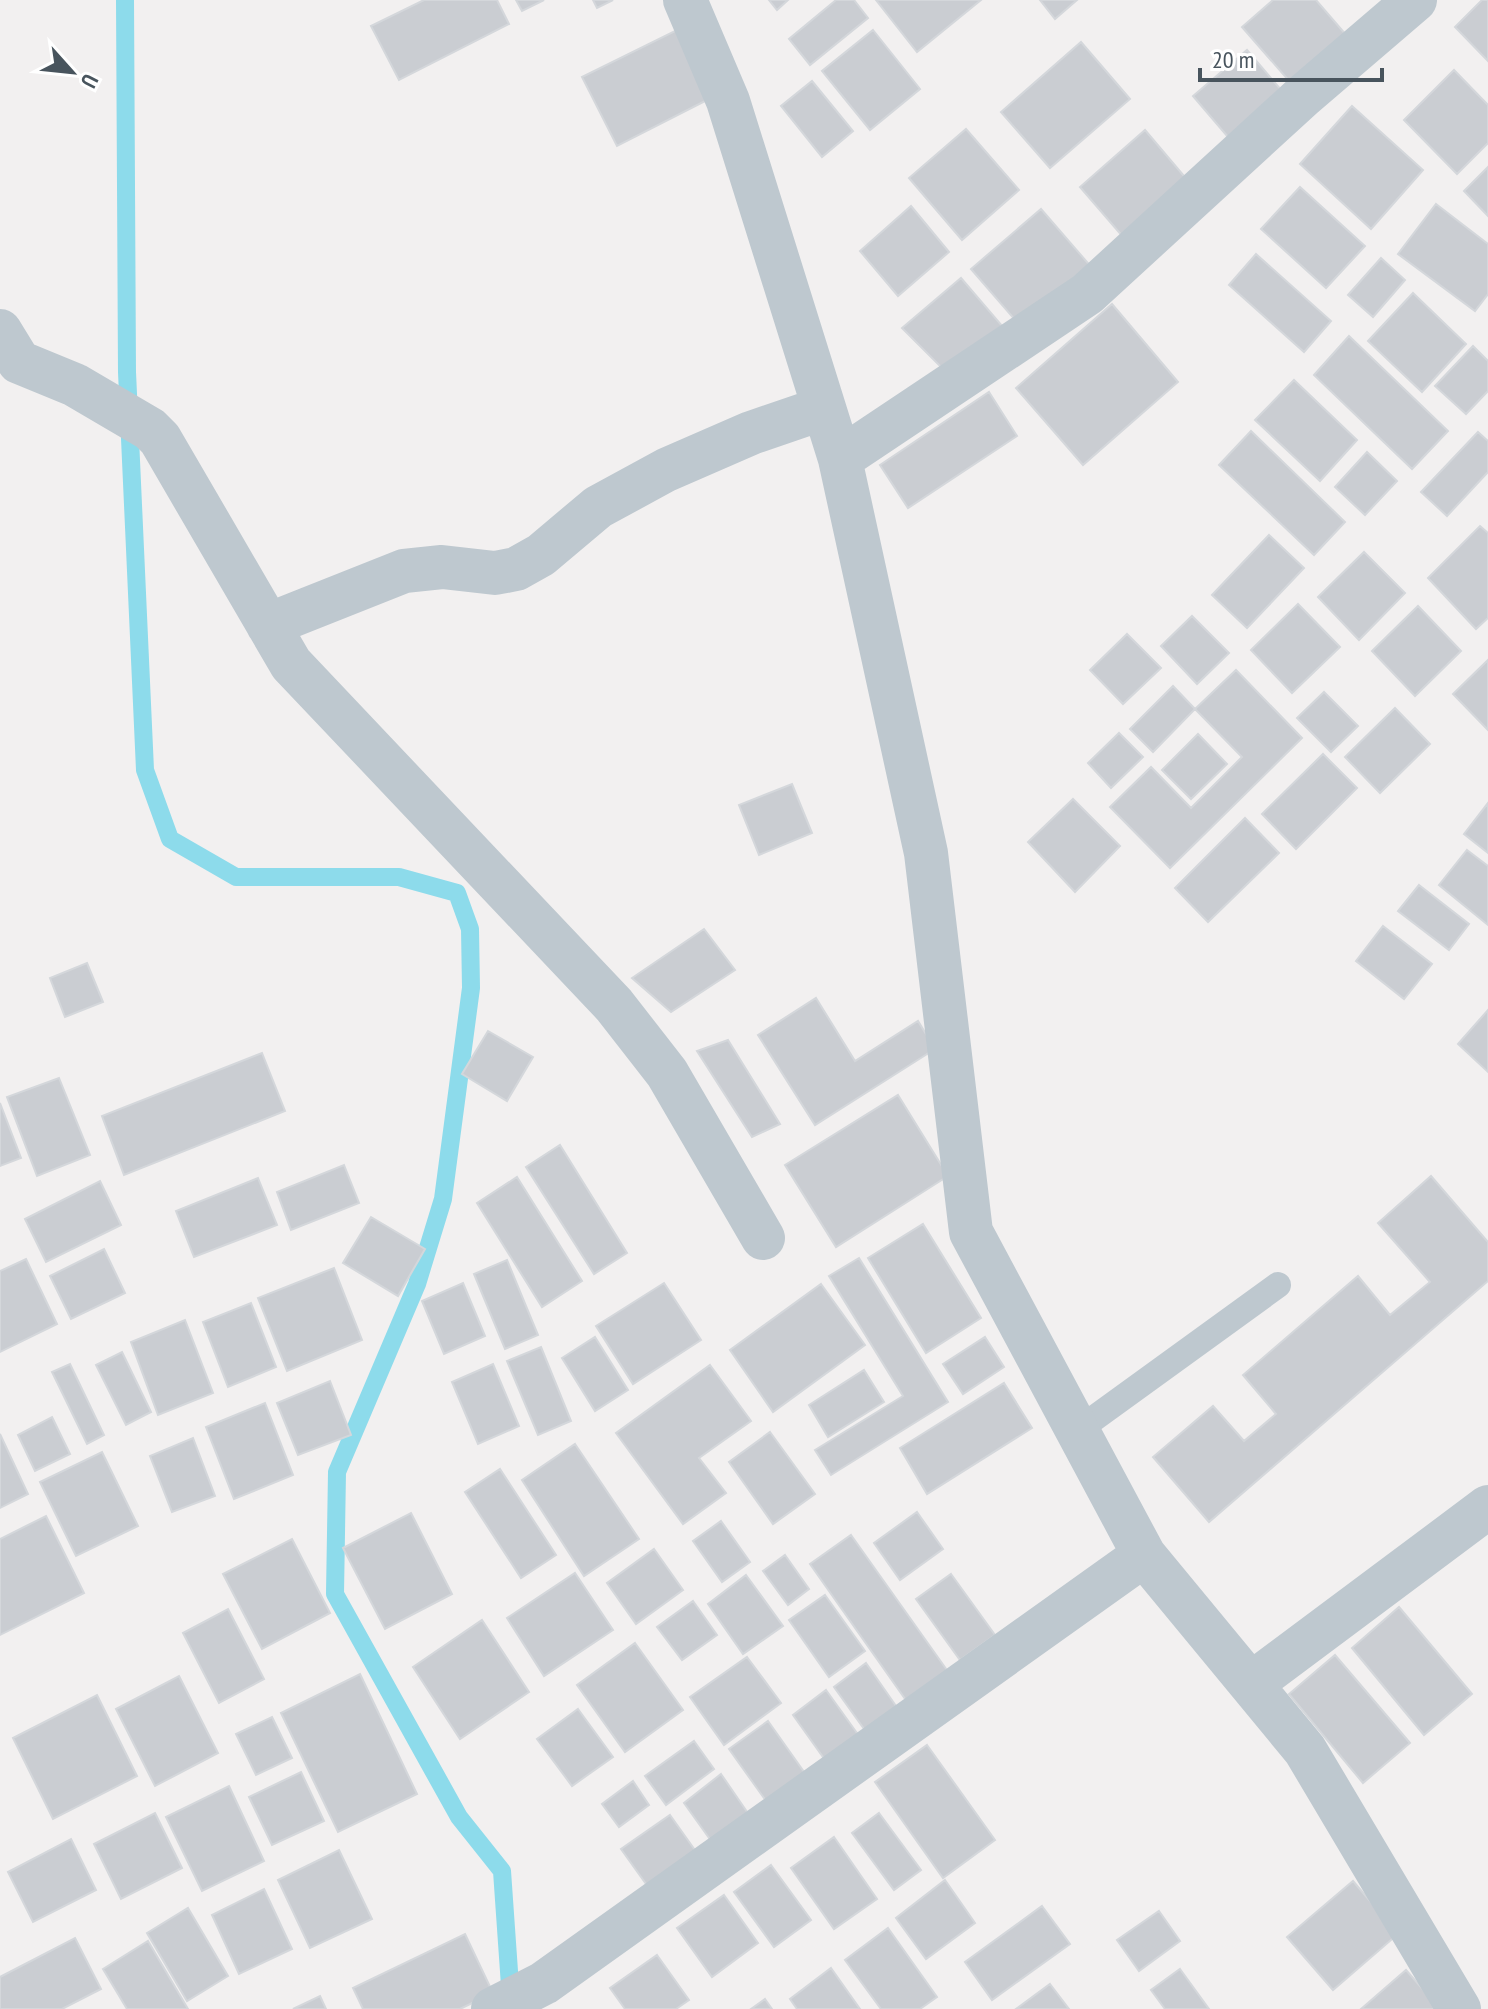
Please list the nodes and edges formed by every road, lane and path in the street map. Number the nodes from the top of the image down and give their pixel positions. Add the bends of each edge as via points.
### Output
1 (685, 0) edge
2 (1415, 0) edge
3 (6, 356) edge
4 (824, 408) junction
5 (840, 459) junction
6 (268, 625) junction
7 (763, 1238) dead end
8 (1278, 1285) dead end
9 (1078, 1430) junction
10 (1488, 1507) edge
11 (1144, 1555) junction
12 (1251, 1684) junction
13 (493, 2009) edge
14 (1459, 2009) edge

1 - 4 street via 728,101
2 - 5 street via 1087,294
3 - 6 street via 75,385 160,439
4 - 5 street
4 - 6 street via 666,470 598,507 516,569 404,571
5 - 9 street via 926,853 971,1232
6 - 7 street via 291,664 614,1005 667,1073
8 - 9 lane
9 - 11 street
10 - 12 street
11 - 12 street
11 - 13 street via 544,1983
12 - 14 street via 1305,1750

